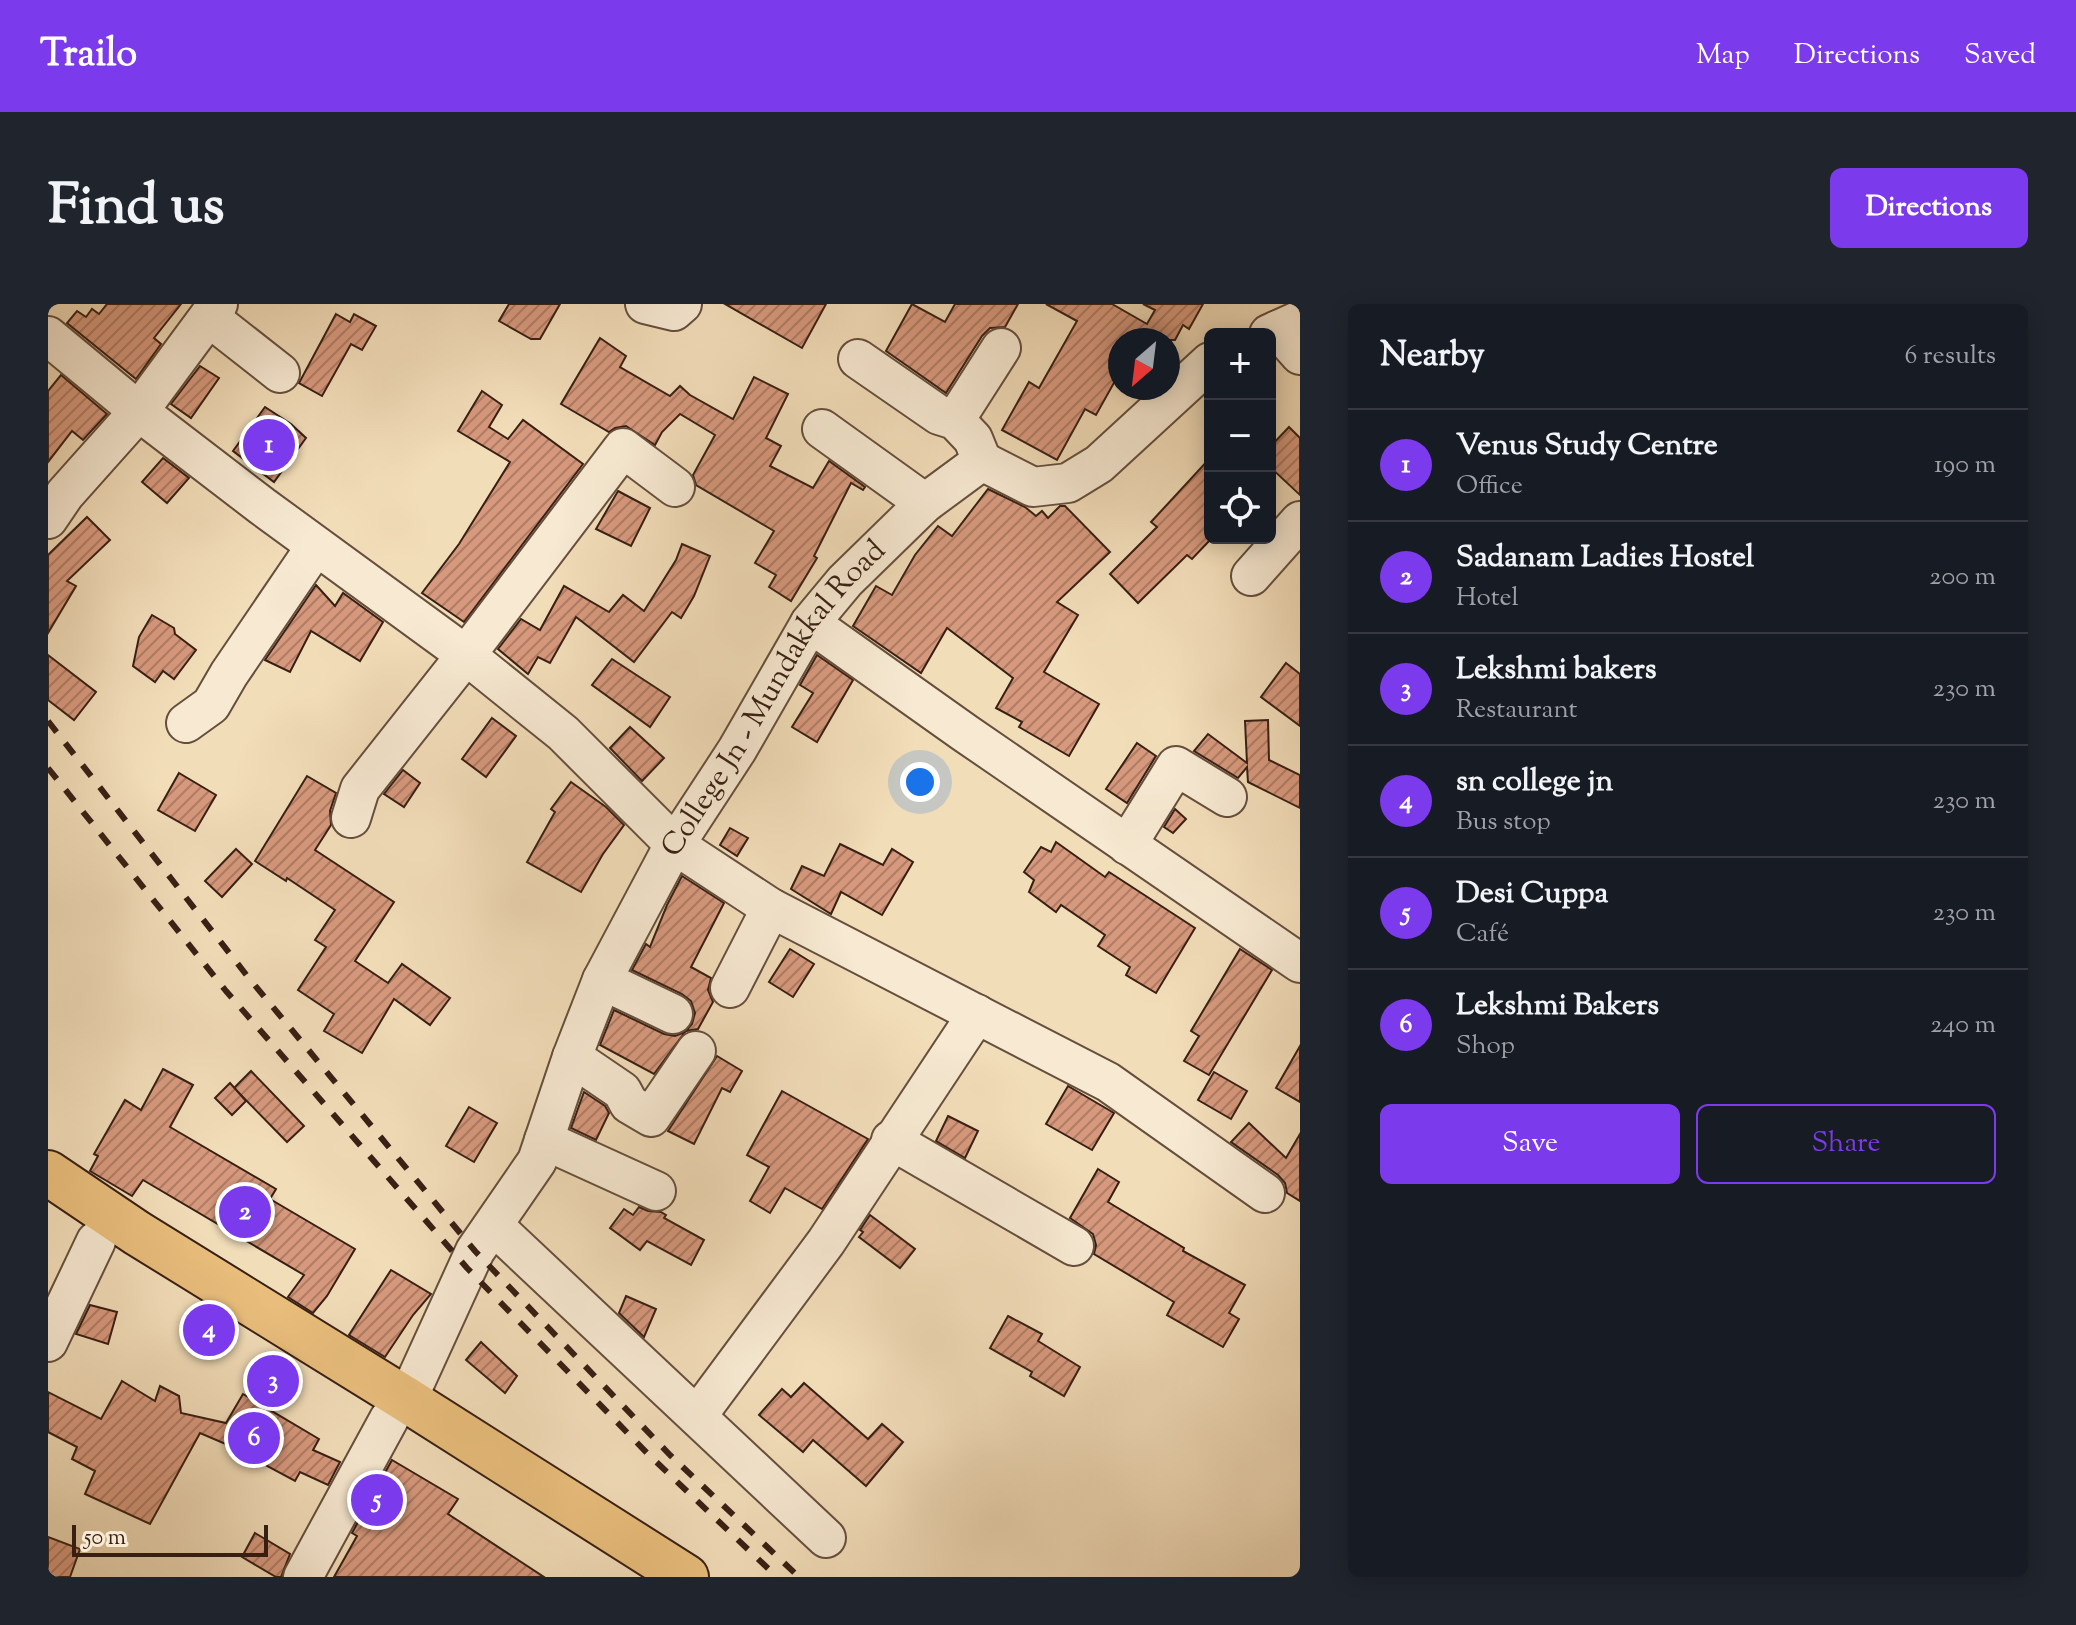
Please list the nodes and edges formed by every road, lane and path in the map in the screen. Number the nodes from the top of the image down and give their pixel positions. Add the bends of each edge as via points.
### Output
1 (645, 304) edge
2 (682, 304) edge
3 (214, 311) edge
4 (48, 336) edge
5 (1001, 348) dead end
6 (858, 359) dead end
7 (1204, 368) edge
8 (280, 373) dead end
9 (139, 411) junction
10 (955, 420) junction
11 (822, 429) dead end
12 (982, 461) junction
13 (675, 487) dead end
14 (925, 503) junction
15 (48, 519) edge
16 (1300, 521) edge
17 (316, 546) junction
18 (1251, 576) dead end
19 (810, 623) junction
20 (466, 655) junction
21 (186, 723) dead end
22 (1227, 797) dead end
23 (351, 818) dead end
24 (675, 845) junction
25 (1127, 845) junction
26 (771, 908) junction
27 (1300, 963) edge
28 (602, 980) junction
29 (730, 988) dead end
30 (673, 1014) dead end
31 (977, 1014) junction
32 (696, 1051) dead end
33 (572, 1057) junction
34 (544, 1140) junction
35 (891, 1140) junction
36 (48, 1173) edge
37 (656, 1191) dead end
38 (1265, 1193) dead end
39 (48, 1210) edge
40 (494, 1226) junction
41 (96, 1241) junction
42 (1074, 1246) dead end
43 (48, 1342) edge
44 (398, 1409) junction
45 (697, 1416) junction
46 (826, 1538) dead end
47 (303, 1577) edge
48 (628, 1577) edge
49 (686, 1577) edge

1 - 2 street via 674,311
3 - 8 street
3 - 9 street
4 - 9 street
5 - 10 street
6 - 10 street via 939,415
7 - 12 street via 1099,464 1068,483 1033,487
9 - 15 street
9 - 17 street
10 - 12 street via 973,439
11 - 14 street
12 - 14 street, College Jn - Mundakkal Road
13 - 20 street via 623,448
14 - 19 street, College Jn - Mundakkal Road
16 - 18 street
17 - 20 street
17 - 21 street via 211,705
19 - 24 street, College Jn - Mundakkal Road
19 - 25 street
20 - 23 street via 360,789
20 - 24 street via 563,733
22 - 25 street via 1176,766
24 - 26 street
24 - 28 street, College Jn - Mundakkal Road
25 - 27 street
26 - 29 street
26 - 31 street
28 - 30 street
28 - 33 street, College Jn - Mundakkal Road
31 - 35 street
31 - 38 street via 1108,1082
32 - 33 street via 651,1117
33 - 34 street, College Jn - Mundakkal Road
34 - 37 street
34 - 40 street, College Jn - Mundakkal Road via 537,1161
35 - 42 street
35 - 45 street via 826,1242
36 - 44 main road
39 - 41 main road
40 - 44 street, College Jn - Mundakkal Road via 475,1251
40 - 45 street
41 - 43 street
41 - 44 main road
44 - 47 street, College Jn - Mundakkal Road
44 - 48 main road
44 - 49 main road
45 - 46 street

